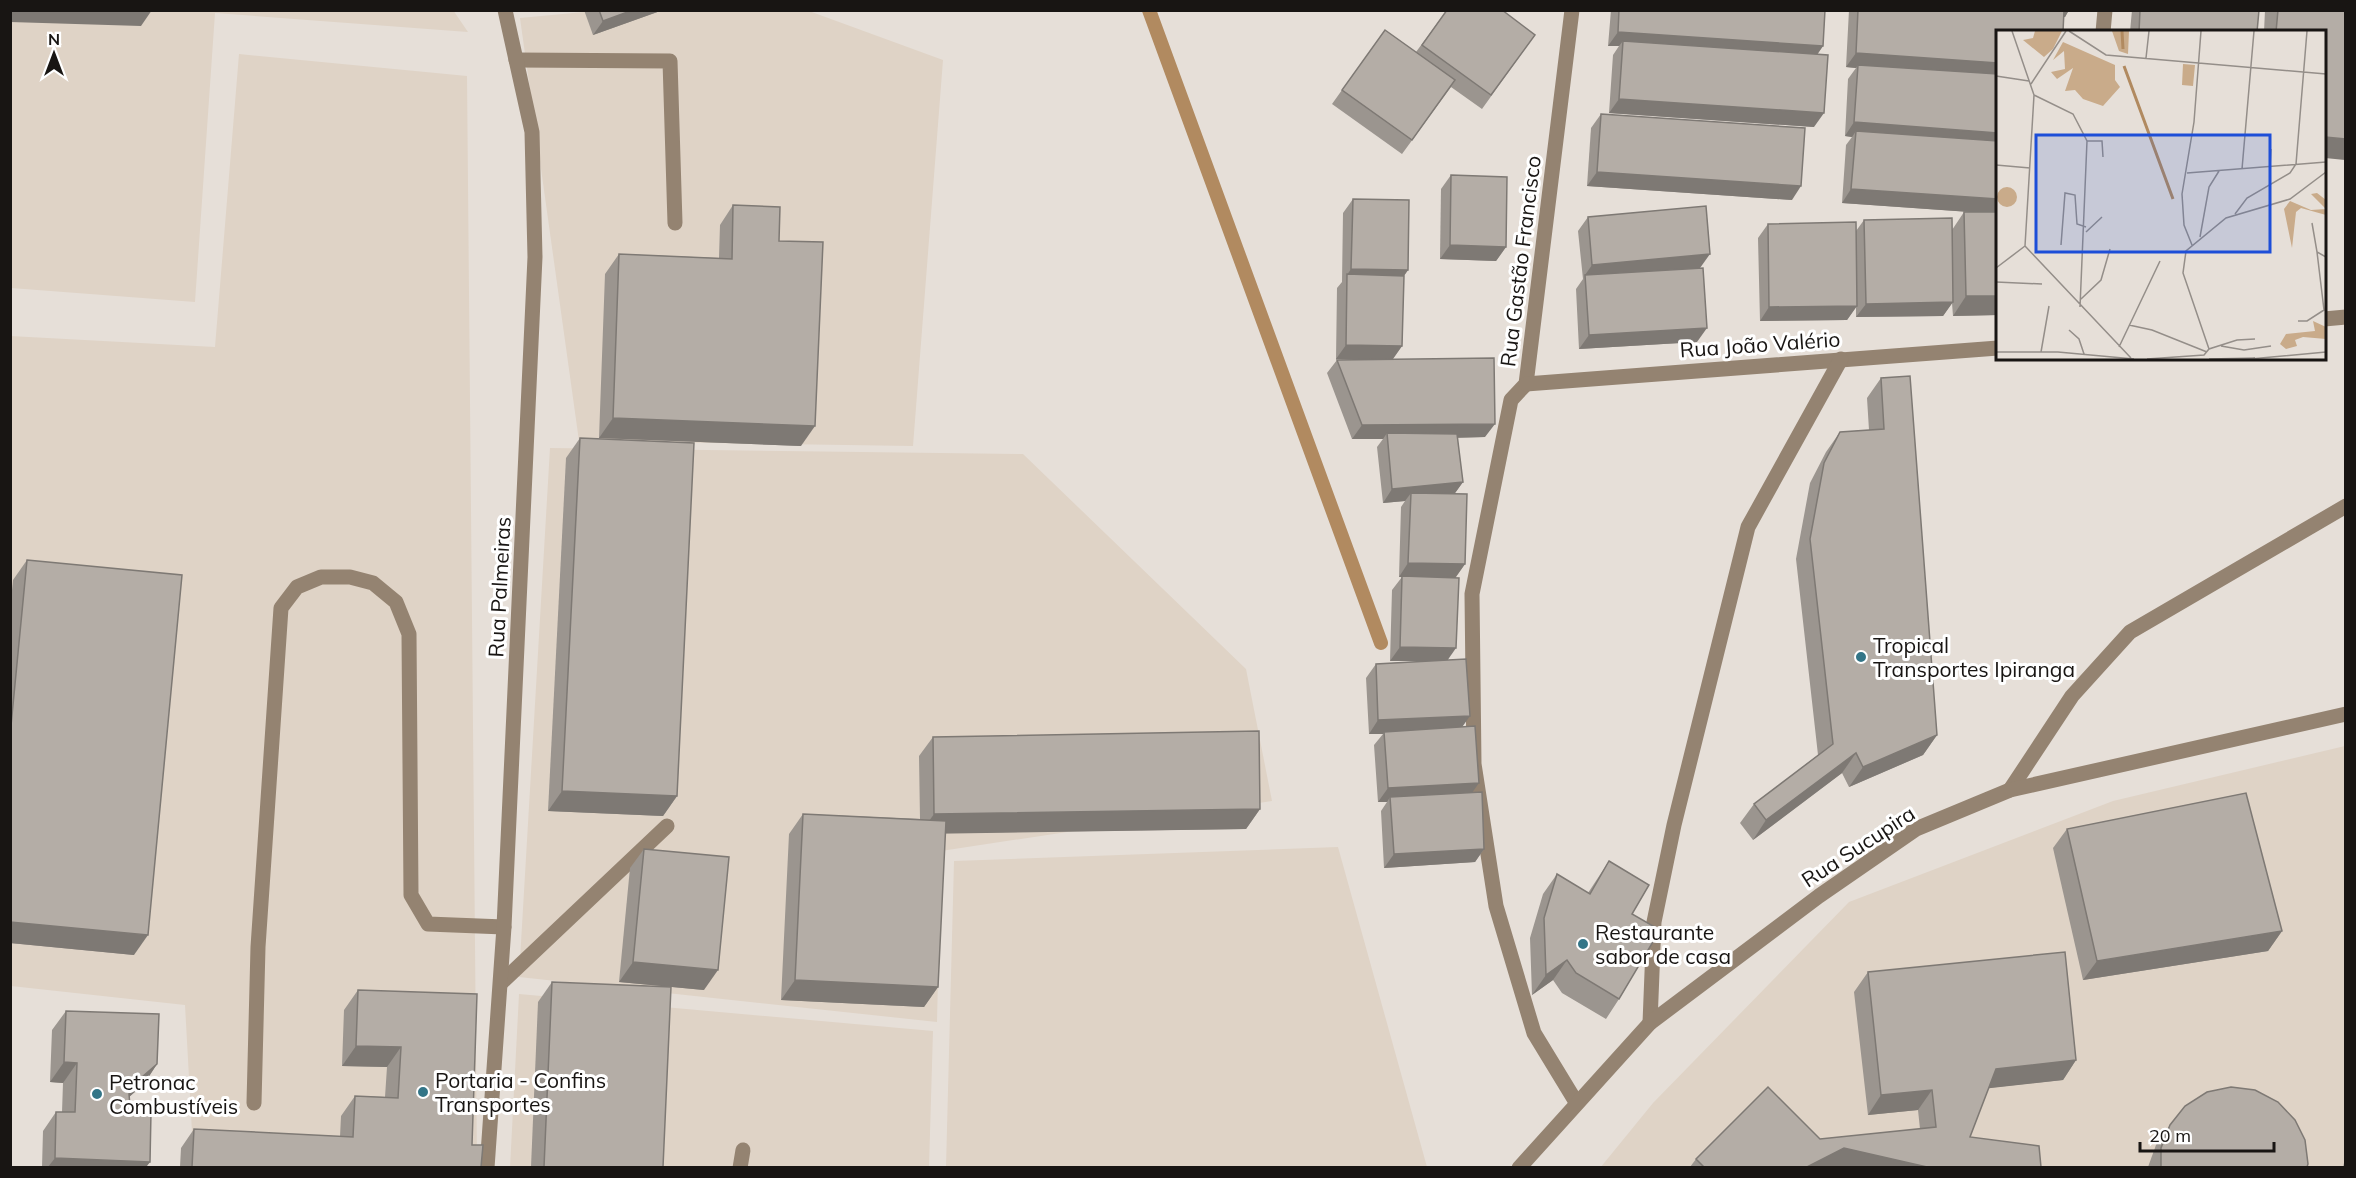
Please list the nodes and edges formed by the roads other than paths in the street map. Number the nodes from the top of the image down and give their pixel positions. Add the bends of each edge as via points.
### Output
1 (505, 10) edge
2 (1572, 10) edge
3 (2105, 10) edge
4 (2103, 30) edge
5 (516, 60) junction
6 (675, 223) dead end
7 (2346, 317) edge
8 (2326, 319) edge
9 (1996, 348) edge
10 (1841, 359) junction
11 (1526, 384) junction
12 (2346, 506) edge
13 (2346, 714) edge
14 (2010, 790) junction
15 (667, 826) edge
16 (504, 927) junction
17 (501, 983) junction
18 (1650, 1023) junction
19 (1576, 1102) junction
20 (254, 1103) dead end
21 (743, 1150) dead end
22 (487, 1167) edge
23 (740, 1167) edge
24 (1519, 1167) edge

1 - 5 street, Rua Palmeiras
2 - 11 street, Rua Gastão Francisco
3 - 4 street
5 - 6 street via 670,61
5 - 16 street, Rua Palmeiras via 532,132 535,257
7 - 8 street
9 - 10 street, Rua João Valério
10 - 11 street, Rua João Valério
10 - 18 street via 1748,526 1654,922
11 - 19 street, Rua Gastão Francisco via 1511,400 1472,594 1474,765 1496,906 1534,1033
12 - 14 street via 2130,632 2072,696
13 - 14 street, Rua Sucupira
14 - 18 street, Rua Sucupira via 1916,829 1819,896
15 - 17 street
16 - 17 street, Rua Palmeiras
16 - 20 street via 428,924 411,895 409,634 396,602 373,583 350,577 321,577 297,587 281,608 258,947
17 - 22 street, Rua Palmeiras
18 - 19 street, Rua Sucupira
19 - 24 street, Rua Sucupira
21 - 23 street

